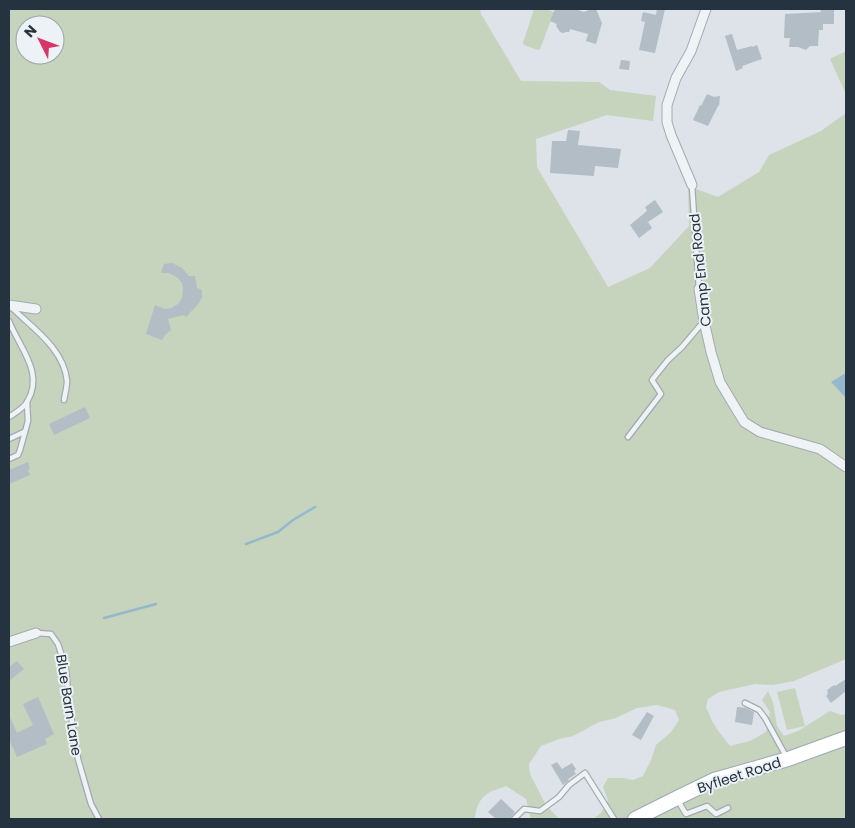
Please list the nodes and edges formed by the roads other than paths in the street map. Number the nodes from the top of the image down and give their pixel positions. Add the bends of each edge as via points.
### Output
1 (706, 9) edge
2 (692, 185) joint
3 (699, 289) joint
4 (9, 305) edge
5 (36, 310) dead end
6 (9, 321) edge
7 (704, 321) junction
8 (64, 400) dead end
9 (27, 402) junction
10 (9, 417) edge
11 (24, 432) junction
12 (628, 437) dead end
13 (9, 439) edge
14 (9, 459) edge
15 (846, 467) edge
16 (36, 633) joint
17 (9, 642) edge
18 (745, 703) dead end
19 (846, 738) edge
20 (788, 759) junction
21 (677, 798) junction
22 (728, 808) dead end
23 (99, 819) edge
24 (514, 819) edge
25 (614, 819) edge
26 (635, 819) edge

1 - 2 street, Camp End Road via 667,105 671,135
2 - 3 lane, Camp End Road
3 - 7 street, Camp End Road
4 - 5 street
4 - 8 lane via 61,359 67,381
6 - 9 lane via 33,373 34,381
7 - 12 lane via 652,380 661,394
7 - 15 street, Camp End Road via 720,382 744,422 760,432 820,449
9 - 10 lane
9 - 11 lane via 28,422
11 - 13 lane
11 - 14 lane via 18,455
16 - 17 street, Blue Barn Lane
16 - 23 lane, Blue Barn Lane via 51,634 58,644 66,669 78,759 91,804
18 - 20 lane via 759,710
19 - 20 main road, Byfleet Road
20 - 21 main road, Byfleet Road via 714,780
21 - 22 lane via 686,814 707,806 716,814
21 - 26 main road, Byfleet Road
24 - 25 lane via 524,810 540,811 585,773

